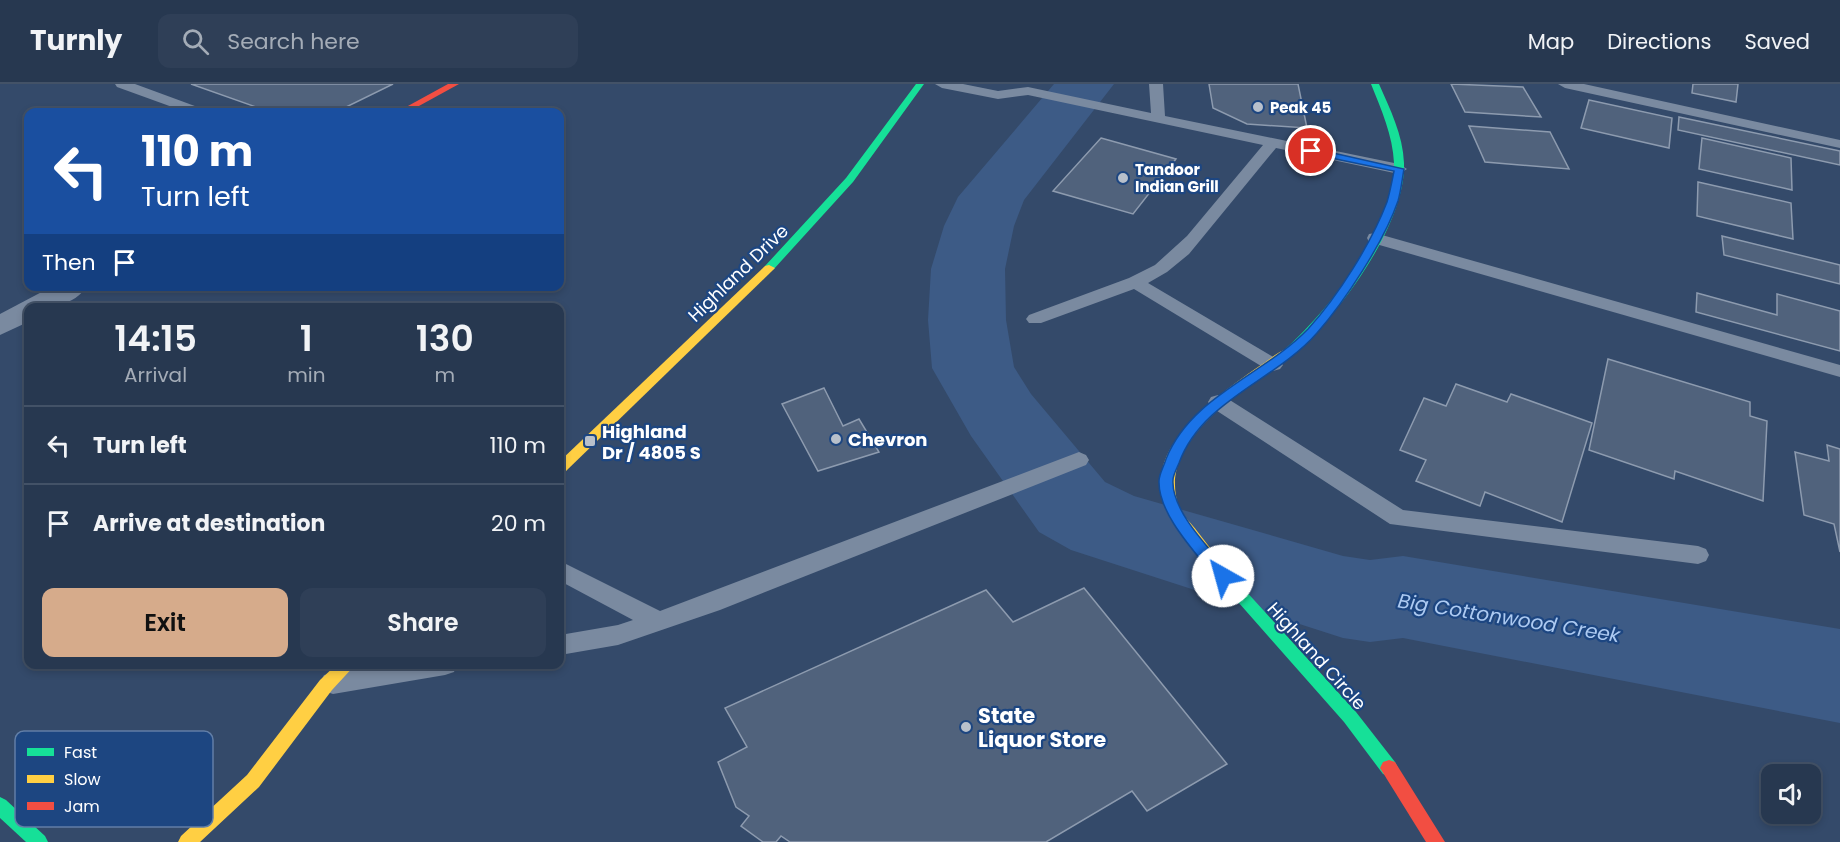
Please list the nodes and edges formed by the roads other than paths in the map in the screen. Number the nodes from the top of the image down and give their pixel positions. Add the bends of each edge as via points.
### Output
1 (122, 84) edge
2 (455, 84) edge
3 (920, 84) edge
4 (942, 84) edge
5 (1156, 84) edge
6 (1376, 84) edge
7 (1565, 84) edge
8 (187, 108) edge
9 (410, 108) edge
10 (1158, 119) junction
11 (1272, 143) junction
12 (1840, 144) edge
13 (1399, 169) junction
14 (1374, 238) junction
15 (1135, 282) junction
16 (65, 291) edge
17 (44, 303) edge
18 (24, 313) edge
19 (1035, 319) dead end
20 (0, 326) edge
21 (1273, 365) junction
22 (1840, 371) edge
23 (1218, 402) junction
24 (1079, 460) dead end
25 (564, 465) edge
26 (1698, 555) dead end
27 (564, 572) edge
28 (657, 621) junction
29 (564, 644) edge
30 (343, 669) edge
31 (417, 669) edge
32 (326, 685) junction
33 (0, 806) edge
34 (213, 818) edge
35 (15, 820) edge
36 (23, 827) edge
37 (203, 827) edge
38 (39, 842) edge
39 (187, 842) edge
40 (1436, 842) edge

1 - 8 lane
2 - 9 street
3 - 25 street, Highland Drive via 884,138 804,234
4 - 10 lane via 998,94 1028,91
5 - 10 lane
6 - 13 street, Highland Circle
7 - 12 lane
10 - 11 lane
11 - 13 lane
11 - 15 lane via 1185,250 1149,277
13 - 14 street, Highland Circle via 1392,201
14 - 21 street, Highland Circle via 1348,284 1312,332
14 - 22 lane
15 - 19 lane
15 - 21 lane
16 - 17 street
18 - 20 street
21 - 23 street, Highland Circle
23 - 26 lane via 1398,518
23 - 40 street, Highland Circle via 1194,425 1176,453 1166,479 1169,502 1237,594 1384,760
24 - 28 lane
27 - 28 lane
28 - 29 lane via 618,635
30 - 32 street
31 - 32 lane
32 - 34 street via 253,781
33 - 35 street
36 - 38 street
37 - 39 street

